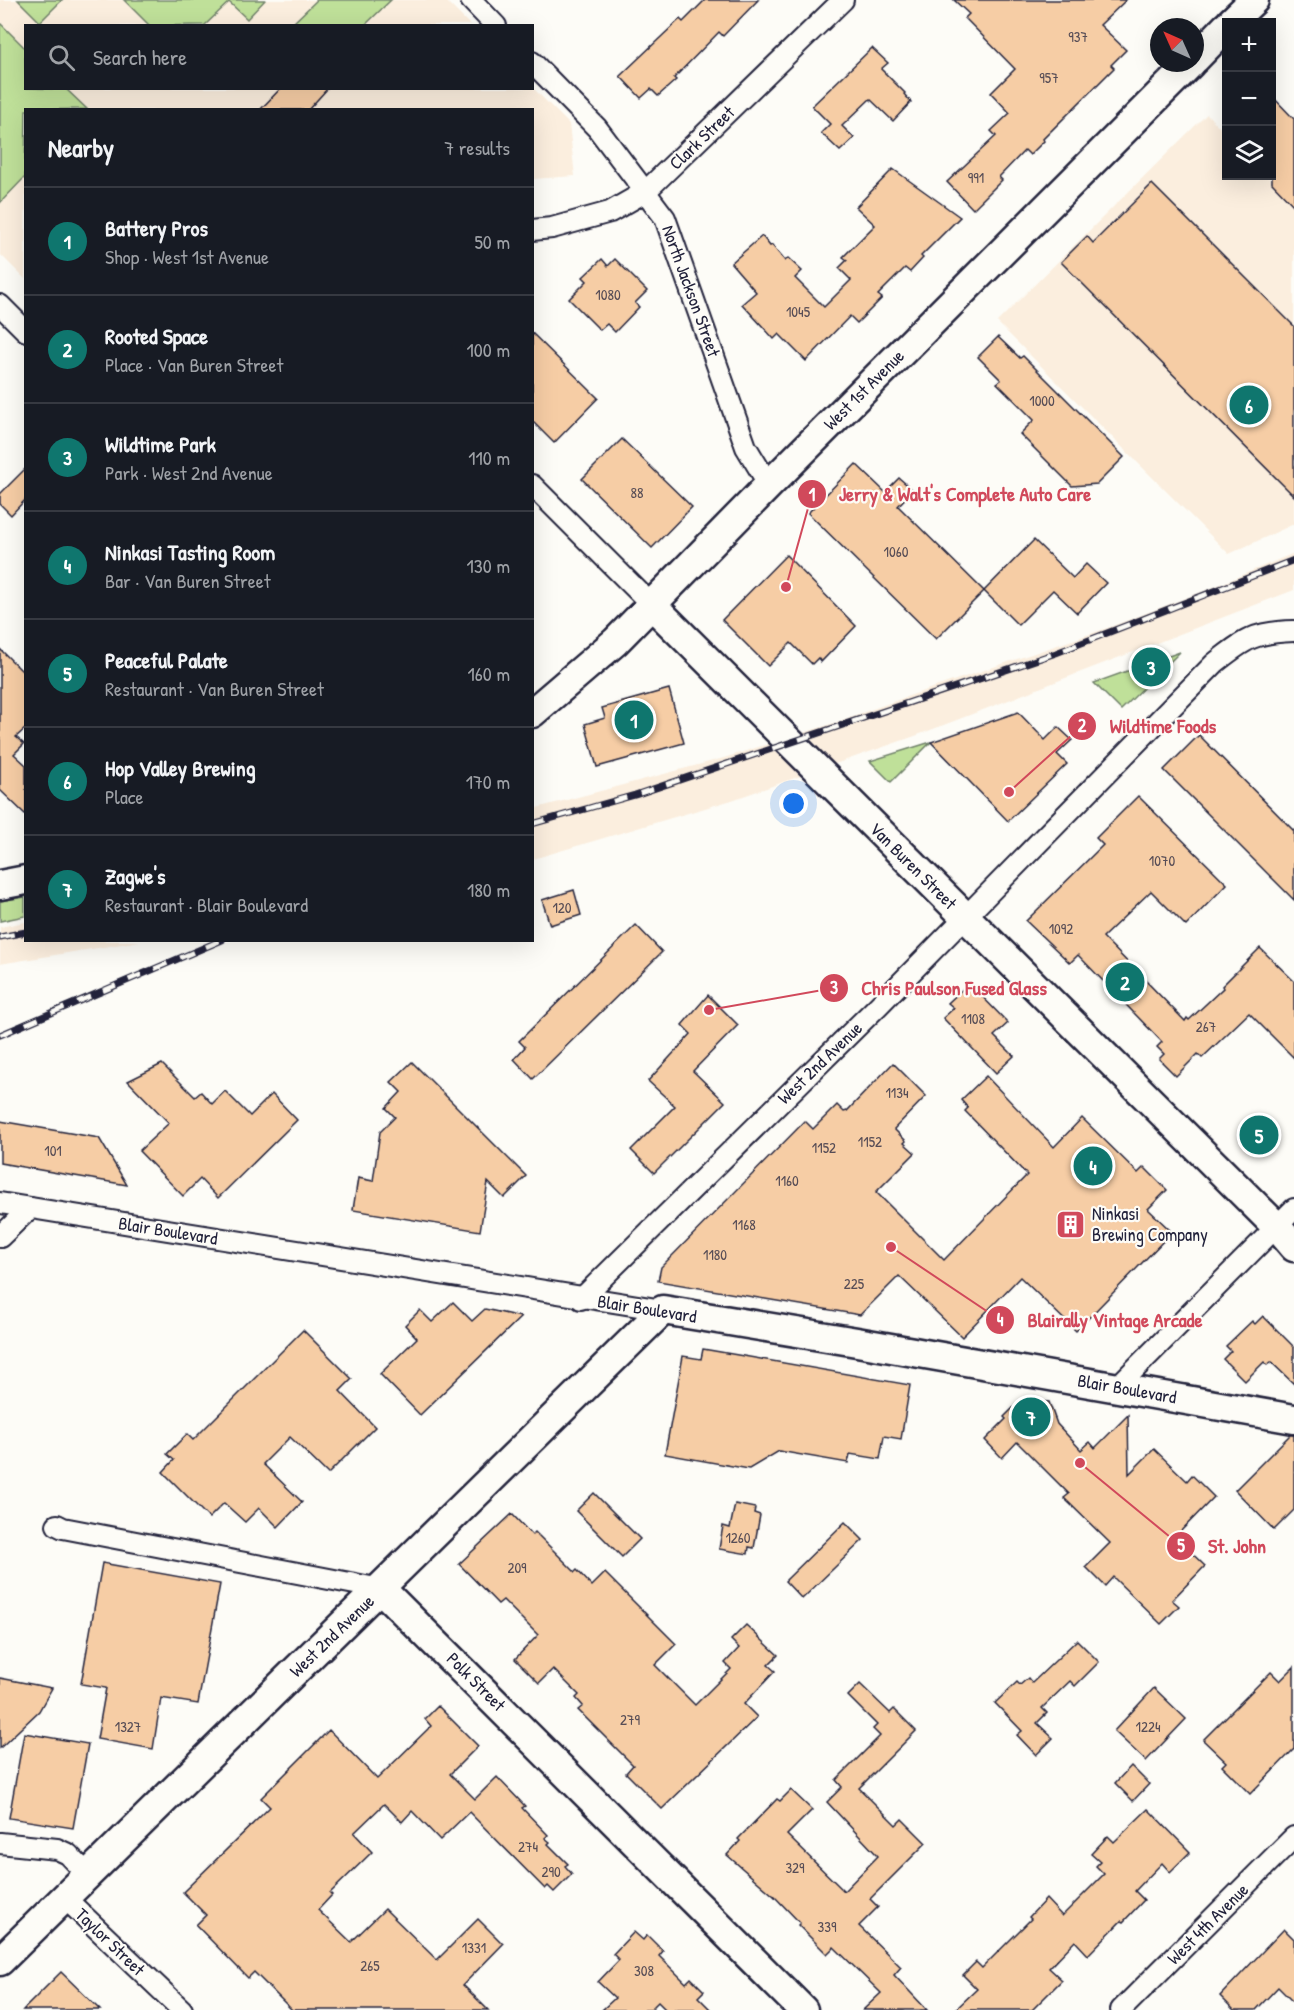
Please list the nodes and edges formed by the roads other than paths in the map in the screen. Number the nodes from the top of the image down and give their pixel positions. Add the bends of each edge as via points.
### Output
1 (471, 0) edge
2 (843, 0) edge
3 (1254, 0) edge
4 (1235, 18) edge
5 (494, 24) edge
6 (1222, 32) edge
7 (1204, 50) edge
8 (534, 64) edge
9 (1182, 72) edge
10 (645, 192) junction
11 (534, 230) edge
12 (0, 305) edge
13 (24, 329) edge
14 (769, 485) junction
15 (534, 487) edge
16 (652, 605) junction
17 (1294, 631) edge
18 (534, 711) edge
19 (24, 880) edge
20 (0, 885) edge
21 (965, 918) junction
22 (0, 1203) edge
23 (30, 1208) junction
24 (1288, 1228) edge
25 (0, 1237) edge
26 (581, 1299) junction
27 (663, 1310) junction
28 (1117, 1387) junction
29 (1294, 1419) edge
30 (57, 1525) dead end
31 (381, 1589) junction
32 (1294, 1837) edge
33 (0, 1843) edge
34 (88, 1875) junction
35 (64, 1898) junction
36 (0, 1961) edge
37 (182, 2010) edge
38 (803, 2010) edge
39 (1121, 2010) edge

1 - 5 street
2 - 10 street, Clark Street
3 - 4 street
6 - 7 street
8 - 10 street, North Jackson Street via 597,129
9 - 14 street, West 1st Avenue
10 - 11 street, Clark Street via 610,212
10 - 14 street, North Jackson Street via 665,218 746,447
12 - 13 street
14 - 16 street, West 1st Avenue
15 - 16 street, Van Buren Street
16 - 18 street, West 1st Avenue
16 - 21 street, Van Buren Street
17 - 21 street, West 2nd Avenue via 1268,632 1240,643 1215,663
19 - 20 street
21 - 24 street, Van Buren Street
21 - 26 street, West 2nd Avenue
22 - 23 street, Blair Boulevard
23 - 25 street
23 - 26 street, Blair Boulevard
24 - 28 street
26 - 27 street, Blair Boulevard
27 - 28 street, Blair Boulevard
27 - 31 street, West 2nd Avenue
28 - 29 street, Blair Boulevard
30 - 31 street
31 - 34 street, West 2nd Avenue
31 - 38 street, Polk Street
32 - 39 street, West 4th Avenue
33 - 34 street via 57,1849 68,1854
34 - 35 street, West 2nd Avenue
35 - 36 street, West 2nd Avenue
35 - 37 street, Taylor Street

